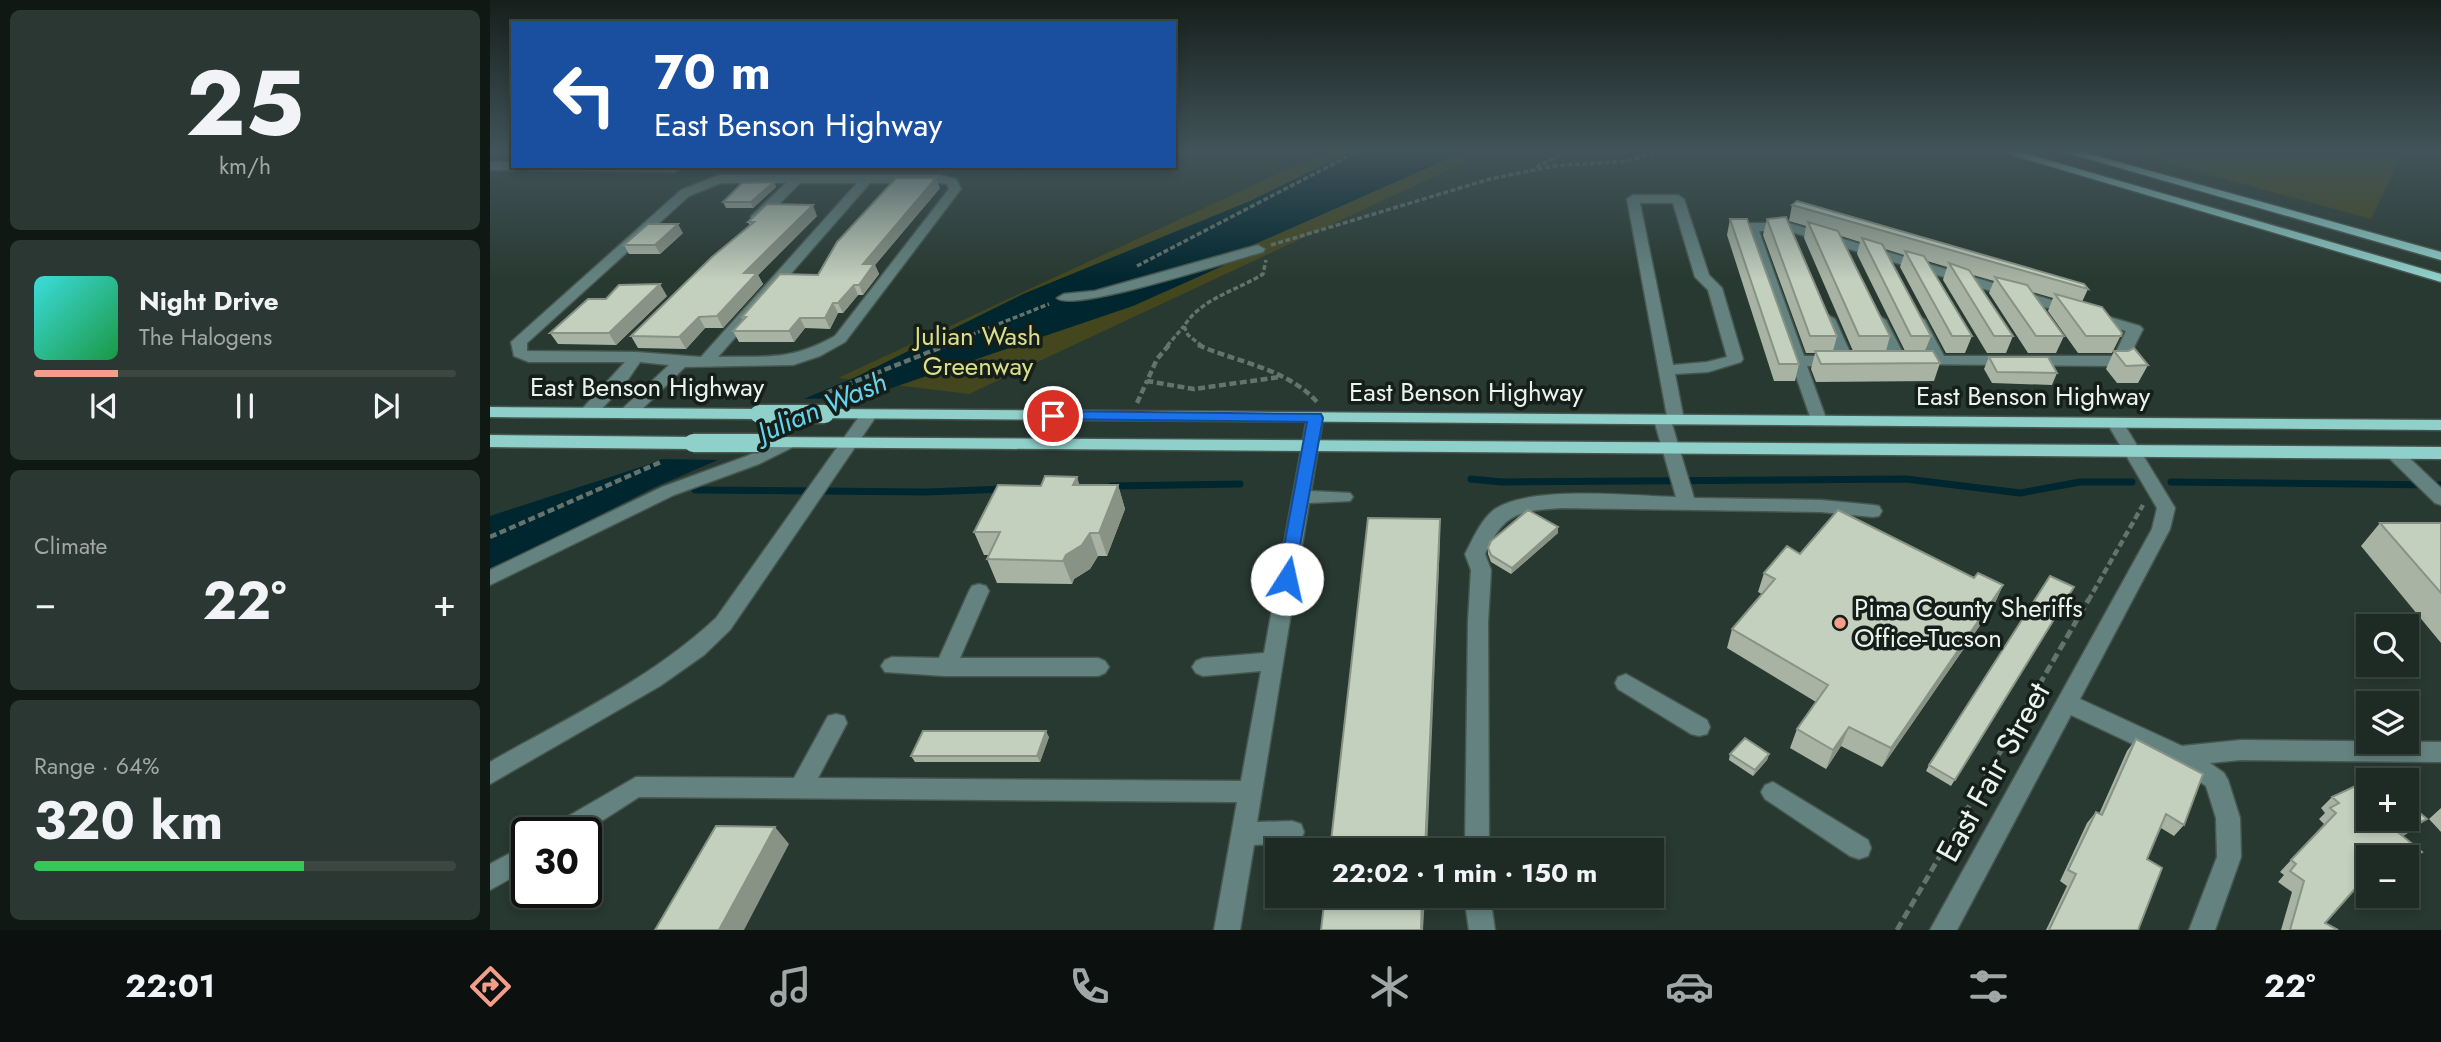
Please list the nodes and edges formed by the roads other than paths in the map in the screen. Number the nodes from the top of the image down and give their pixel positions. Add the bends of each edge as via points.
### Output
1 (685, 193) edge
2 (783, 193) edge
3 (854, 193) edge
4 (952, 193) edge
5 (2152, 193) edge
6 (2220, 193) edge
7 (750, 226) edge
8 (1789, 227) junction
9 (1840, 242) junction
10 (1258, 249) road end
11 (1800, 251) edge
12 (1884, 255) junction
13 (2441, 256) edge
14 (1852, 266) edge
15 (1924, 267) junction
16 (1896, 278) edge
17 (2441, 278) edge
18 (1971, 281) junction
19 (1939, 290) edge
20 (2028, 298) junction
21 (1064, 299) road end
22 (1820, 300) edge
23 (1870, 301) edge
24 (1908, 302) edge
25 (1986, 303) edge
26 (2043, 319) edge
27 (636, 339) edge
28 (617, 357) junction
29 (636, 357) junction
30 (1938, 360) junction
31 (706, 361) junction
32 (1798, 361) junction
33 (681, 362) junction
34 (1666, 370) junction
35 (490, 412) edge
36 (588, 413) junction
37 (627, 414) junction
38 (869, 415) junction
39 (1315, 418) junction
40 (1669, 420) junction
41 (1819, 421) junction
42 (2115, 423) junction
43 (2441, 425) edge
44 (490, 441) edge
45 (787, 443) junction
46 (850, 443) junction
47 (1310, 446) junction
48 (1672, 448) junction
49 (2132, 451) junction
50 (2394, 453) junction
51 (2441, 453) edge
52 (1683, 489) junction
53 (2437, 496) edge
54 (1301, 497) junction
55 (1344, 497) dead end
56 (1873, 511) dead end
57 (490, 578) edge
58 (979, 591) dead end
59 (1273, 661) junction
60 (892, 666) dead end
61 (945, 667) junction
62 (1098, 667) dead end
63 (1203, 667) dead end
64 (1626, 682) dead end
65 (2067, 703) junction
66 (836, 723) dead end
67 (1699, 727) dead end
68 (2441, 752) edge
69 (2181, 757) junction
70 (490, 774) edge
71 (801, 788) junction
72 (1251, 792) junction
73 (1773, 792) dead end
74 (588, 817) edge
75 (1292, 832) dead end
76 (1244, 834) junction
77 (1477, 838) edge
78 (1859, 848) dead end
79 (511, 865) edge
80 (490, 878) edge
81 (1479, 908) edge
82 (1227, 930) edge
83 (1482, 930) edge
84 (1943, 930) edge
85 (2202, 930) edge

1 - 28 street via 519,342 519,353 529,357
2 - 7 street
3 - 31 street
4 - 31 street via 840,339 793,360
5 - 17 main road
6 - 13 main road
8 - 9 street
8 - 11 street
8 - 32 street via 1751,227
9 - 12 street
9 - 14 street
10 - 21 street via 1096,295
12 - 15 street
12 - 16 street
15 - 18 street
15 - 19 street
18 - 20 street
18 - 25 street
20 - 26 street
20 - 30 street via 2135,329 2119,361 2068,355
22 - 32 street via 1852,361
23 - 30 street via 1893,361
24 - 30 street
27 - 28 street
28 - 29 street
29 - 33 street
29 - 36 street
31 - 33 street
32 - 41 street
33 - 37 street
34 - 34 street via 1659,330 1633,199 1678,199 1702,276 1715,288 1735,359 1708,367
34 - 40 street
35 - 36 main road, East Benson Highway
36 - 37 main road, East Benson Highway
37 - 38 main road, East Benson Highway, bridge
38 - 39 main road, East Benson Highway
38 - 46 street
39 - 40 main road, East Benson Highway
39 - 47 street
40 - 41 main road, East Benson Highway
40 - 48 street
41 - 42 main road, East Benson Highway
42 - 43 main road, East Benson Highway
42 - 49 street, East Fair Street
44 - 45 main road, East Benson Highway, bridge
45 - 46 main road, East Benson Highway
45 - 57 street via 668,491
46 - 47 main road, East Benson Highway
46 - 70 street via 752,586 697,649
47 - 48 main road, East Benson Highway
47 - 54 street
48 - 49 main road, East Benson Highway
48 - 52 street
49 - 50 main road, East Benson Highway
49 - 65 street, East Fair Street via 2166,508 2161,529
50 - 51 main road, East Benson Highway
50 - 53 street
52 - 56 street
52 - 77 street via 1536,502 1503,512 1490,524 1475,554 1481,570
54 - 55 street
54 - 59 street
58 - 61 street
59 - 63 street
59 - 72 street
60 - 61 street
61 - 62 street
64 - 67 street
65 - 69 street
65 - 84 street, East Fair Street
66 - 71 street
68 - 69 street via 2241,750
69 - 85 street via 2216,780 2228,818 2229,857
71 - 72 street
71 - 74 street via 636,787
72 - 76 street
73 - 78 street
75 - 76 street
76 - 82 street
79 - 80 street
81 - 83 street

